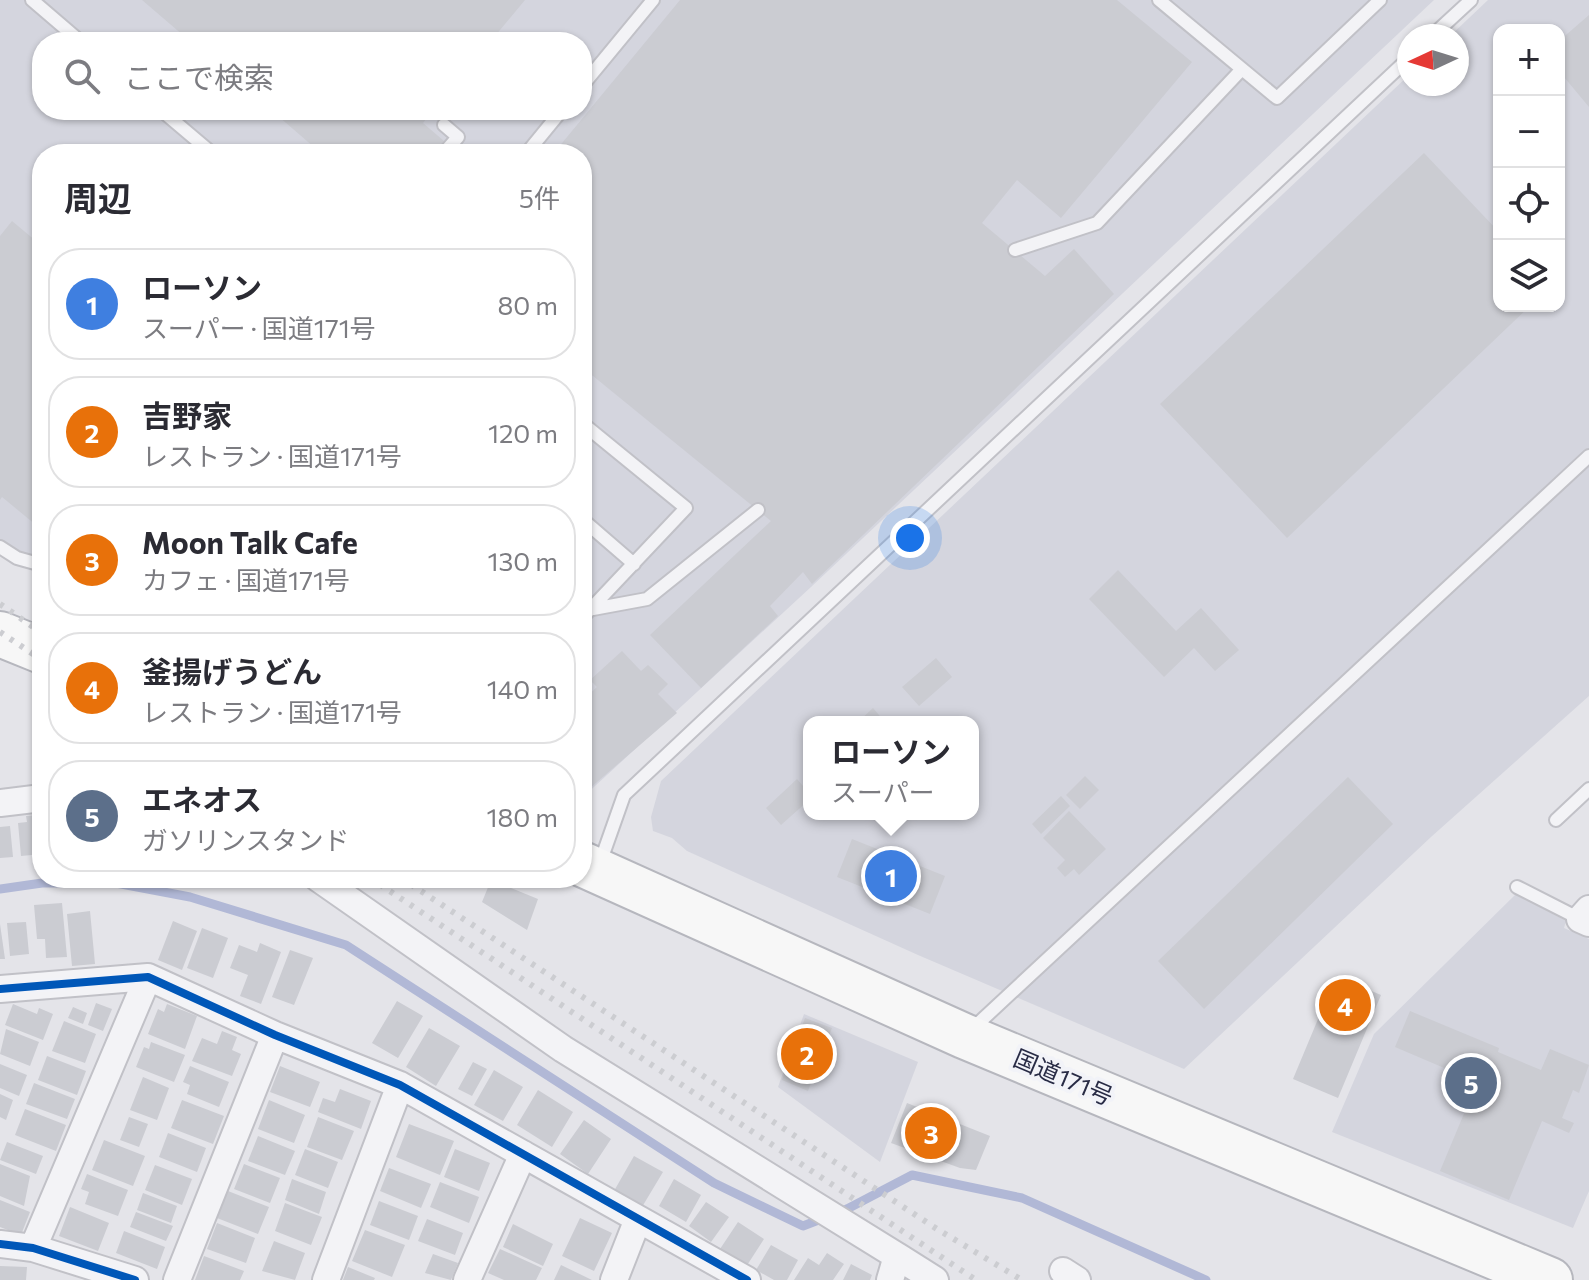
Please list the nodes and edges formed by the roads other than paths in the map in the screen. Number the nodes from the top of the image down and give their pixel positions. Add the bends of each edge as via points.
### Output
1 (32, 0) edge
2 (653, 0) edge
3 (1159, 0) edge
4 (1380, 0) edge
5 (1471, 0) edge
6 (1445, 24) edge
7 (69, 32) edge
8 (1242, 69) junction
9 (1397, 69) edge
10 (592, 74) edge
11 (173, 120) edge
12 (554, 120) edge
13 (444, 125) dead end
14 (201, 144) edge
15 (452, 144) edge
16 (534, 144) edge
17 (1015, 250) dead end
18 (592, 431) edge
19 (1589, 456) edge
20 (758, 510) dead end
21 (592, 528) edge
22 (0, 547) edge
23 (32, 562) edge
24 (634, 564) junction
25 (592, 608) edge
26 (592, 612) edge
27 (0, 634) edge
28 (32, 647) edge
29 (1589, 789) edge
30 (32, 799) edge
31 (0, 803) edge
32 (1556, 820) dead end
33 (592, 861) edge
34 (592, 868) edge
35 (1517, 887) dead end
36 (332, 888) edge
37 (1586, 917) edge
38 (148, 977) junction
39 (0, 989) edge
40 (275, 1035) junction
41 (964, 1036) junction
42 (400, 1085) junction
43 (523, 1154) junction
44 (638, 1219) junction
45 (0, 1244) edge
46 (33, 1248) junction
47 (893, 1268) edge
48 (69, 1269) edge
49 (135, 1280) edge
50 (177, 1280) edge
51 (326, 1280) edge
52 (467, 1280) edge
53 (614, 1280) edge
54 (747, 1280) edge
55 (935, 1280) edge
56 (1550, 1280) edge

1 - 7 lane
2 - 10 lane
3 - 8 lane
4 - 8 lane via 1277,98
5 - 6 lane
8 - 17 lane via 1097,223
9 - 33 lane via 624,795
11 - 14 lane
12 - 16 lane
13 - 15 lane via 458,137
18 - 24 lane via 686,508
19 - 41 lane
20 - 26 lane via 647,599
21 - 24 lane
22 - 23 lane
24 - 25 lane
27 - 28 highway
29 - 32 lane
30 - 31 street
34 - 41 highway, 国道171号
35 - 37 lane
36 - 47 street
38 - 39 street
38 - 40 street
38 - 46 street
40 - 42 street
40 - 50 street
41 - 56 highway, 国道171号
42 - 43 street
42 - 51 street
43 - 44 street
43 - 52 street
44 - 53 street
44 - 54 street
45 - 46 street
46 - 48 street
47 - 55 street
48 - 49 street

